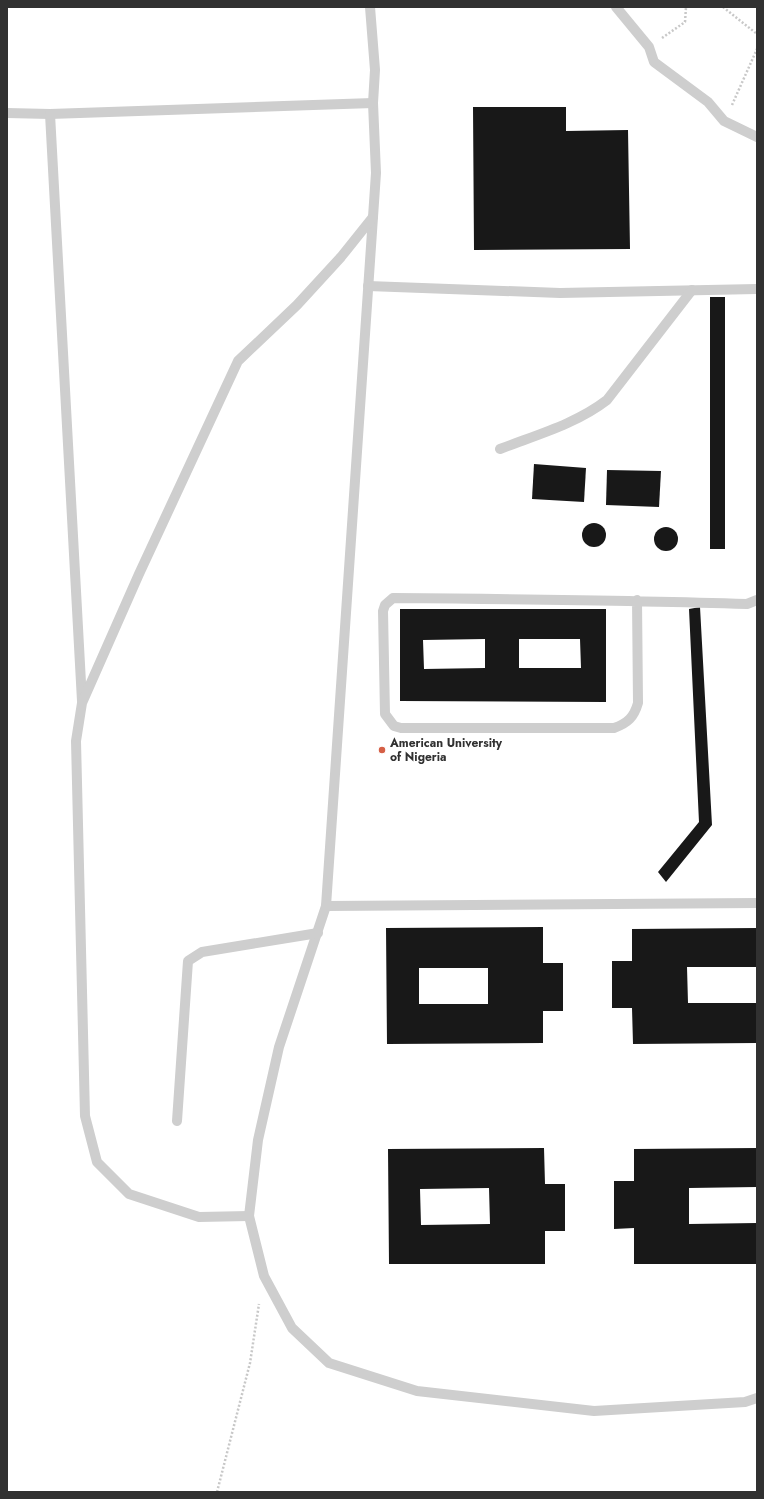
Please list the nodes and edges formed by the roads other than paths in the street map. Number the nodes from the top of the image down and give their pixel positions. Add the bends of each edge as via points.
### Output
1 (370, 7) edge
2 (616, 7) edge
3 (373, 103) junction
4 (7, 113) edge
5 (50, 114) junction
6 (757, 136) edge
7 (373, 217) junction
8 (368, 286) junction
9 (757, 289) edge
10 (692, 290) junction
11 (500, 449) dead end
12 (637, 600) junction
13 (757, 600) edge
14 (82, 703) junction
15 (757, 903) edge
16 (326, 906) junction
17 (318, 933) junction
18 (177, 1121) dead end
19 (249, 1216) junction
20 (757, 1398) edge

1 - 3 lane via 375,70
2 - 6 lane via 649,47 654,62 708,102 724,121
3 - 5 lane
3 - 7 lane via 376,173
4 - 5 lane
5 - 14 lane
7 - 8 lane
7 - 14 lane via 302,300 238,361
8 - 10 lane via 560,293
8 - 16 lane
9 - 10 lane
10 - 11 lane via 607,400 593,411 574,420
12 - 12 lane via 393,598 385,605 383,611 385,714 394,726 401,728 614,728 622,725 630,720 638,703
12 - 13 lane via 747,604
14 - 19 lane via 76,741 85,1116 97,1162 129,1194 198,1217
15 - 16 lane
16 - 17 lane
17 - 18 lane via 202,952 188,961
17 - 19 lane via 279,1048 258,1140
19 - 20 lane via 264,1276 292,1328 329,1363 417,1391 594,1411 745,1402

